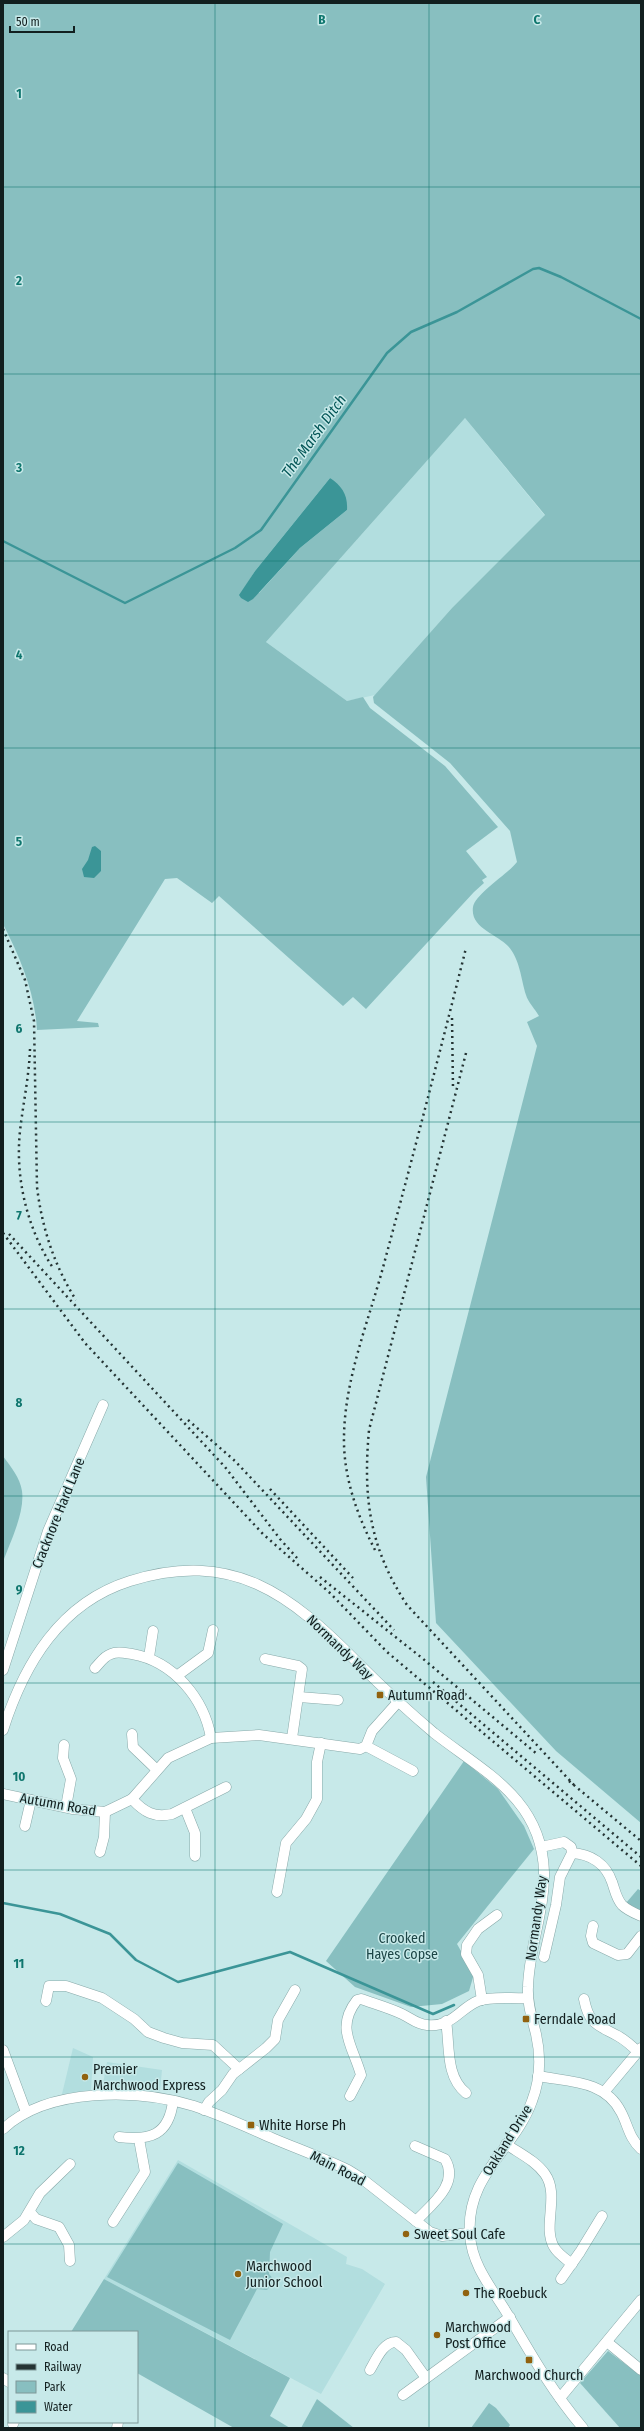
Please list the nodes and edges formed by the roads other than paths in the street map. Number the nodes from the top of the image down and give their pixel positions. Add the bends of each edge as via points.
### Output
1 (103, 1405) dead end
2 (213, 1630) dead end
3 (153, 1631) dead end
4 (148, 1657) junction
5 (265, 1659) dead end
6 (95, 1668) dead end
7 (3, 1670) edge
8 (178, 1675) junction
9 (299, 1697) junction
10 (338, 1700) dead end
11 (398, 1702) junction
12 (3, 1730) edge
13 (132, 1734) dead end
14 (211, 1738) junction
15 (292, 1738) junction
16 (321, 1743) junction
17 (64, 1745) dead end
18 (366, 1746) junction
19 (156, 1770) junction
20 (413, 1771) dead end
21 (226, 1787) dead end
22 (3, 1794) edge
23 (132, 1799) junction
24 (31, 1800) junction
25 (66, 1807) junction
26 (185, 1808) junction
27 (105, 1812) junction
28 (25, 1826) dead end
29 (541, 1847) junction
30 (100, 1852) dead end
31 (572, 1853) junction
32 (195, 1856) dead end
33 (277, 1892) dead end
34 (497, 1915) dead end
35 (641, 1916) edge
36 (593, 1926) dead end
37 (641, 1936) edge
38 (544, 1957) dead end
39 (295, 1990) dead end
40 (528, 1998) junction
41 (584, 1999) dead end
42 (482, 2000) junction
43 (46, 2001) dead end
44 (446, 2021) junction
45 (3, 2050) edge
46 (640, 2050) edge
47 (239, 2069) junction
48 (538, 2076) junction
49 (605, 2091) junction
50 (466, 2093) dead end
51 (350, 2096) dead end
52 (173, 2101) junction
53 (204, 2110) junction
54 (26, 2112) junction
55 (3, 2129) edge
56 (119, 2137) dead end
57 (139, 2139) junction
58 (506, 2144) junction
59 (415, 2146) dead end
60 (641, 2149) edge
61 (70, 2164) dead end
62 (30, 2212) junction
63 (602, 2216) dead end
64 (416, 2221) junction
65 (113, 2222) dead end
66 (469, 2233) junction
67 (3, 2237) edge
68 (70, 2261) dead end
69 (572, 2264) junction
70 (561, 2279) dead end
71 (641, 2300) edge
72 (510, 2317) junction
73 (607, 2342) junction
74 (370, 2370) dead end
75 (641, 2370) edge
76 (426, 2378) junction
77 (403, 2395) dead end
78 (560, 2398) junction
79 (583, 2428) edge

1 - 7 street, Cracknore Hard Lane via 48,1531
2 - 8 street via 208,1653
3 - 4 street
4 - 6 street via 118,1652 105,1657
4 - 8 street
5 - 9 street via 302,1669
8 - 14 street via 208,1722
9 - 10 street
9 - 15 street
11 - 12 street, Normandy Way via 325,1630 290,1602 238,1576 190,1570 152,1575 114,1587 68,1617 50,1635 29,1664
11 - 18 street via 372,1731
11 - 29 street, Normandy Way via 508,1789 530,1818
13 - 19 street via 133,1747
14 - 15 street, Autumn Road via 253,1735
14 - 19 street, Autumn Road via 168,1758
15 - 16 street, Autumn Road
16 - 18 street, Autumn Road via 356,1749
16 - 33 street via 317,1762 317,1799 306,1819 286,1843
17 - 25 street via 63,1758 70,1779
18 - 20 street
19 - 23 street, Autumn Road
21 - 26 street
22 - 24 street, Autumn Road
23 - 26 street via 146,1812 154,1815 168,1815
23 - 27 street, Autumn Road
24 - 25 street, Autumn Road
24 - 28 street
25 - 27 street, Autumn Road
26 - 32 street via 195,1833
27 - 30 street via 104,1837
29 - 31 street via 564,1842 571,1847
29 - 40 street, Normandy Way via 544,1876 529,1966
31 - 35 street via 588,1855 601,1864 610,1877 620,1902 627,1910
31 - 38 street via 560,1877
34 - 42 street via 478,1929 467,1945 466,1954 478,1975
36 - 37 street via 593,1942 618,1955 627,1954
39 - 47 street via 278,2020 275,2039
40 - 42 street
40 - 48 street, Oakland Drive via 536,2036
41 - 46 street via 589,2015 596,2024
42 - 44 street
43 - 47 street via 49,1986 66,1986 85,1991 119,2008 148,2032 182,2043 213,2045
44 - 50 street via 454,2080
44 - 51 street via 428,2025 416,2023 388,2008 357,2000 347,2017 346,2026 352,2053 361,2074
45 - 54 street
46 - 49 street
47 - 53 street
48 - 49 street
48 - 58 street, Oakland Drive via 526,2115
49 - 60 street via 618,2105 632,2139
52 - 53 street, Main Road
52 - 54 street, Main Road via 132,2096 96,2096 56,2100
52 - 57 street via 171,2114 160,2131 152,2137
53 - 64 street, Main Road via 348,2170
54 - 55 street, Main Road
56 - 57 street
57 - 65 street via 145,2172
58 - 66 street, Oakland Drive via 487,2170 478,2188
58 - 69 street via 546,2175 551,2190 551,2239 556,2250
59 - 64 street via 445,2159 449,2174 449,2181 443,2193
61 - 62 street via 40,2193
62 - 67 street
62 - 68 street via 36,2219 59,2227 69,2245
63 - 69 street
64 - 66 street, Main Road via 435,2234
66 - 72 street via 473,2252 484,2278
69 - 70 street
71 - 73 street
72 - 76 street
72 - 78 street via 533,2360
73 - 75 street
73 - 78 street
74 - 76 street via 382,2350 396,2342 406,2350
76 - 77 street
78 - 79 street

